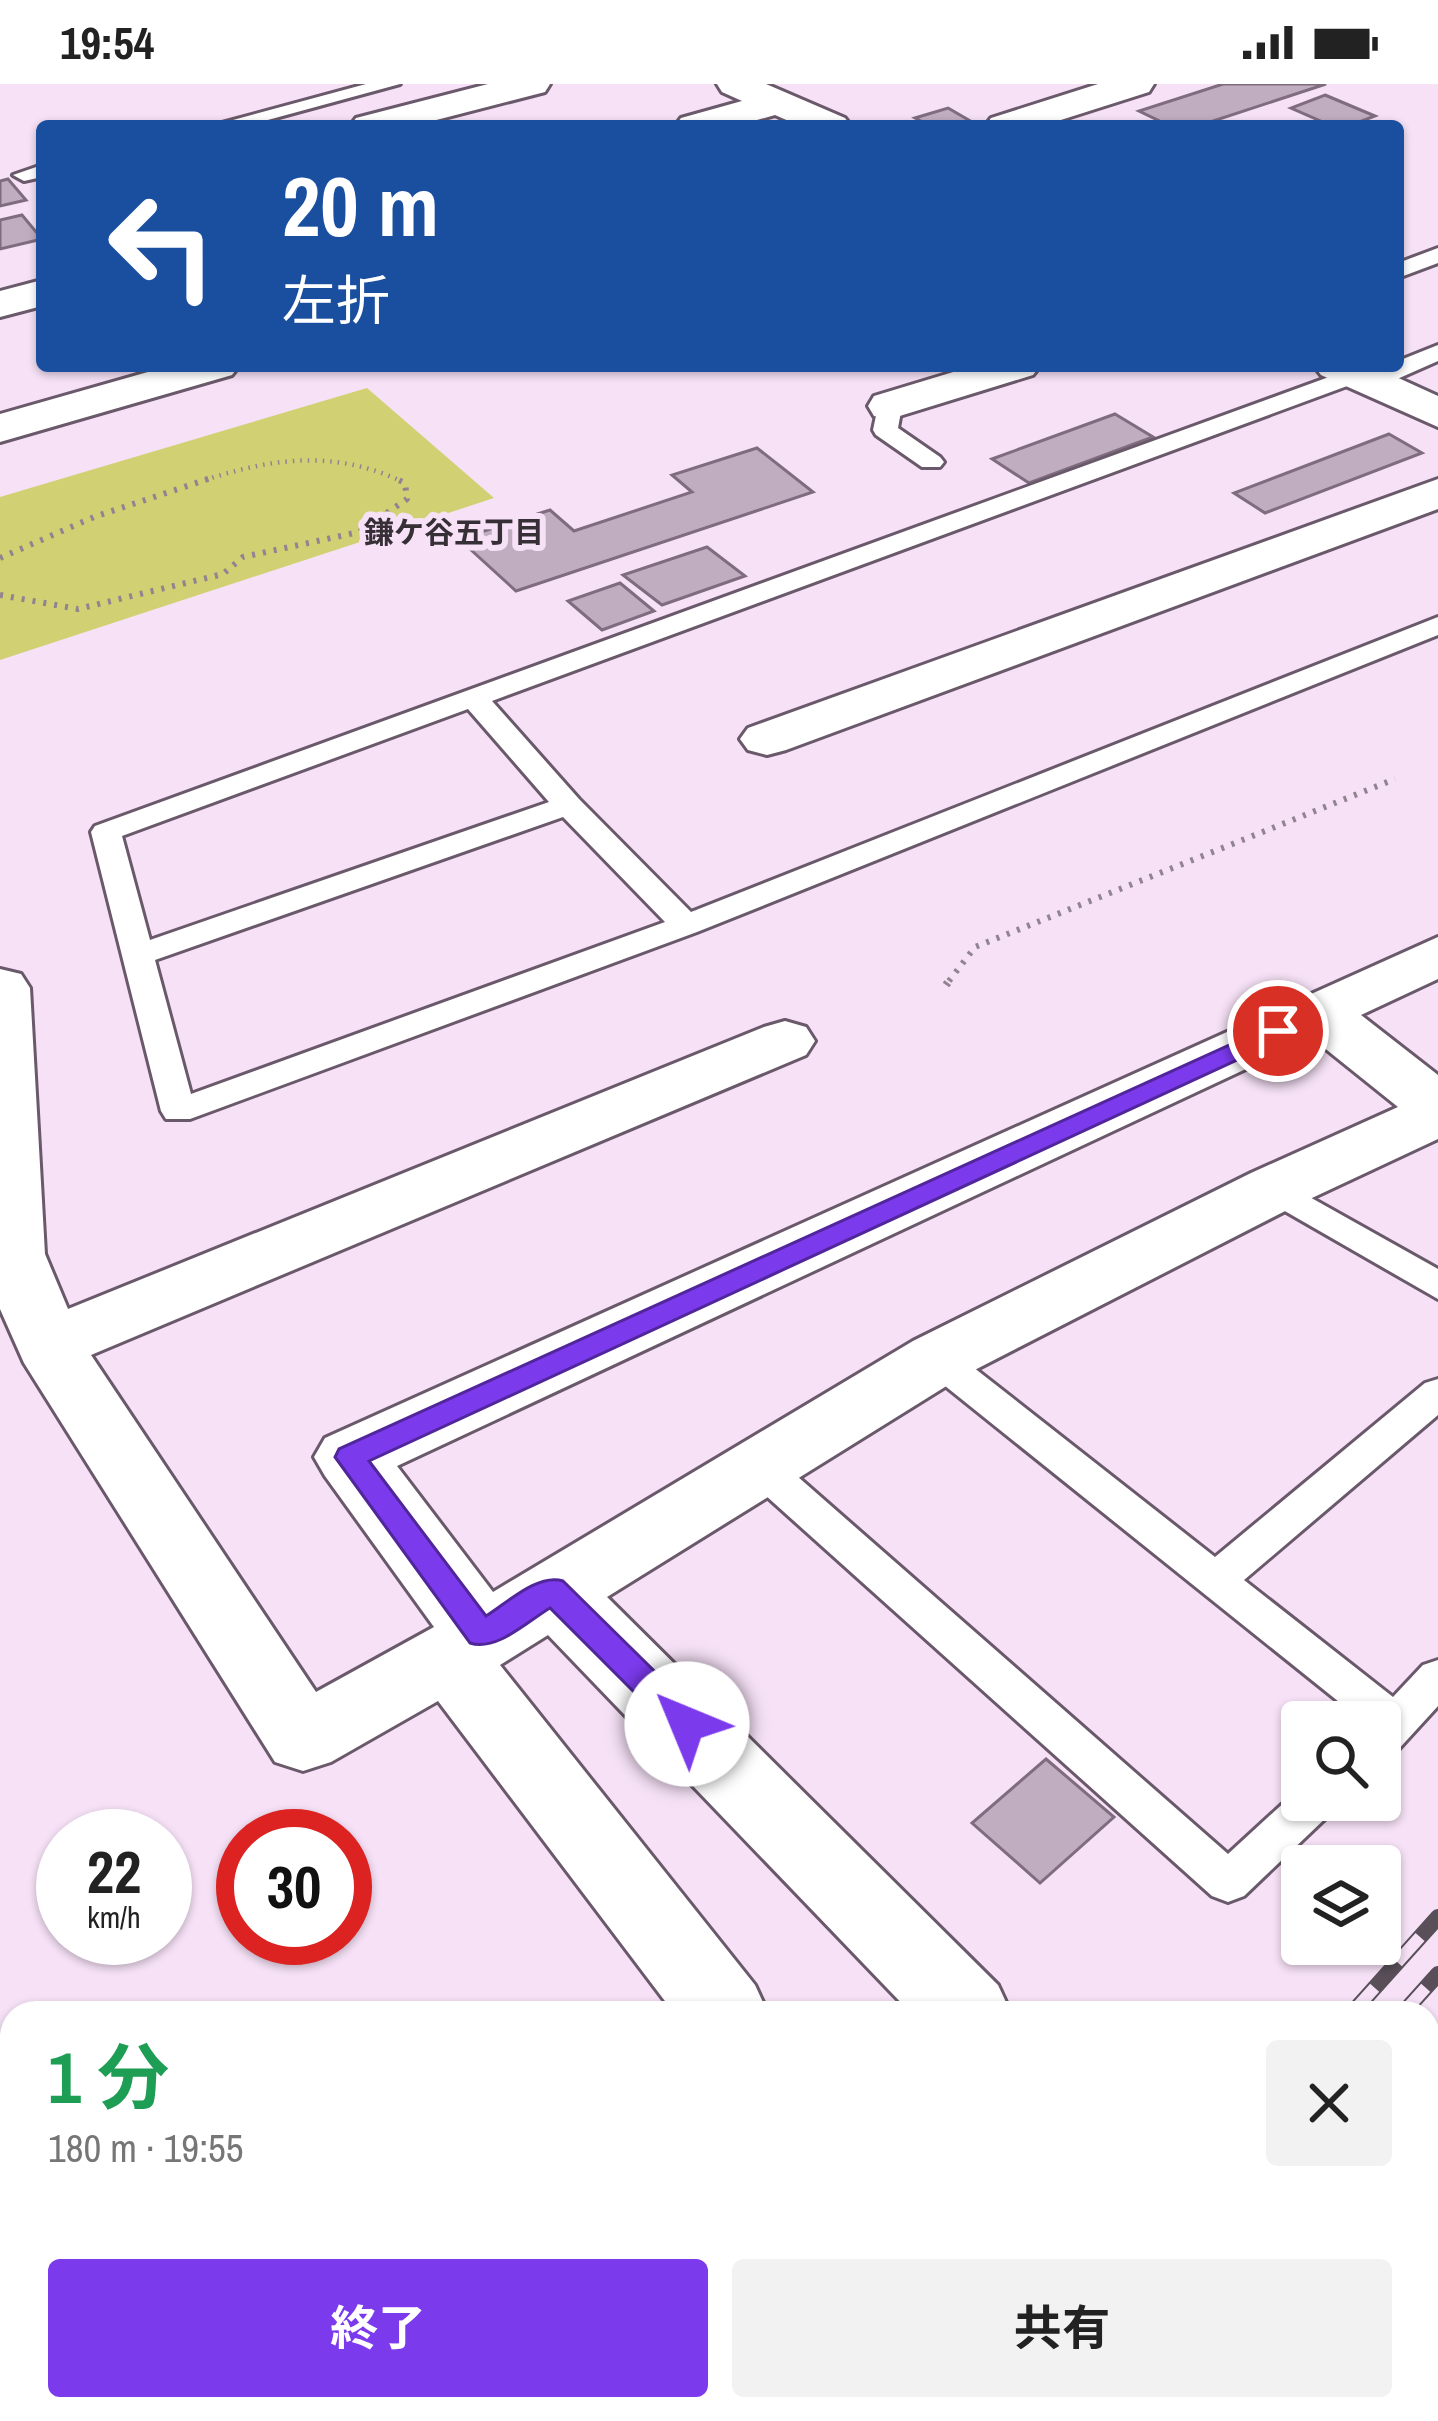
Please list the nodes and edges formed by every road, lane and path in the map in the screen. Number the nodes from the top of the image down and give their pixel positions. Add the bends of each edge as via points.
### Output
1 (390, 84) edge
2 (532, 84) edge
3 (735, 84) edge
4 (1136, 84) edge
5 (776, 103) junction
6 (245, 120) edge
7 (392, 120) edge
8 (715, 120) edge
9 (817, 120) edge
10 (1023, 120) edge
11 (1438, 255) edge
12 (1404, 269) edge
13 (36, 295) edge
14 (0, 304) edge
15 (1438, 352) edge
16 (1404, 361) edge
17 (196, 372) edge
18 (999, 372) edge
19 (1354, 374) edge
20 (890, 406) joint
21 (1438, 413) edge
22 (0, 428) edge
23 (931, 461) dead end
24 (1438, 493) edge
25 (0, 558) edge
26 (0, 595) edge
27 (1438, 625) edge
28 (473, 698) junction
29 (766, 739) dead end
30 (1395, 779) dead end
31 (568, 805) junction
32 (686, 925) junction
33 (141, 954) junction
34 (1438, 956) edge
35 (946, 985) dead end
36 (0, 988) edge
37 (1319, 1012) junction
38 (784, 1040) dead end
39 (1438, 1111) edge
40 (1274, 1189) junction
41 (1438, 1286) edge
42 (48, 1345) junction
43 (937, 1359) junction
44 (1438, 1394) edge
45 (759, 1466) junction
46 (1216, 1580) junction
47 (552, 1590) junction
48 (465, 1646) junction
49 (1438, 1678) edge
50 (1355, 1701) edge
51 (1401, 1718) edge
52 (1293, 1821) edge
53 (716, 2001) edge
54 (956, 2001) edge

1 - 6 lane
2 - 7 street
3 - 5 street
4 - 10 street
5 - 8 street
5 - 9 street
11 - 12 lane
13 - 14 street
15 - 16 lane
17 - 22 street
18 - 20 street
19 - 21 street
19 - 28 lane
20 - 23 lane via 885,430
24 - 29 street
25 - 26 path via 257,463 360,464 404,484 406,499 359,532 242,557 223,574 78,609
27 - 32 lane
28 - 31 lane
28 - 33 lane via 106,832
30 - 35 path via 975,946
31 - 32 lane
31 - 33 lane
32 - 33 lane via 178,1111
34 - 37 street
36 - 42 street via 12,1254
37 - 39 street
37 - 48 street via 350,1457
38 - 42 street
39 - 40 street
40 - 41 lane
40 - 43 street
42 - 48 street via 303,1738
43 - 45 street
43 - 46 lane
44 - 46 lane
45 - 47 street
45 - 52 lane via 1228,1882
46 - 50 lane
47 - 48 street
47 - 54 street
48 - 53 street
49 - 51 lane

